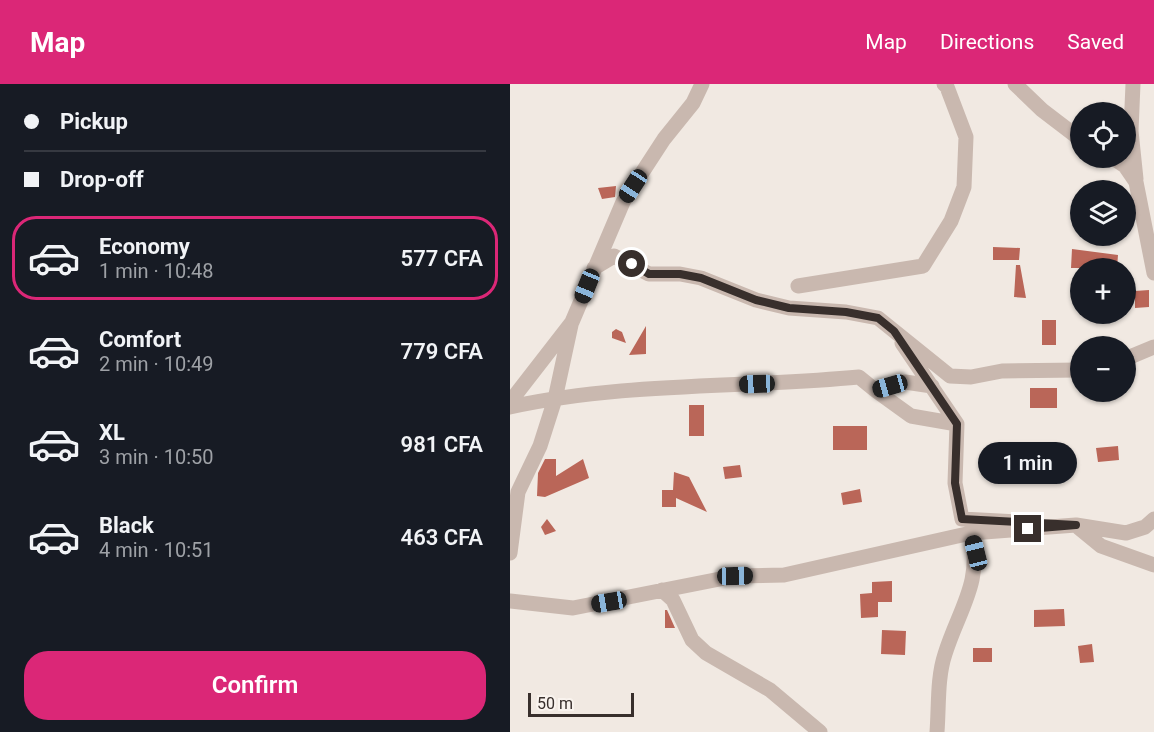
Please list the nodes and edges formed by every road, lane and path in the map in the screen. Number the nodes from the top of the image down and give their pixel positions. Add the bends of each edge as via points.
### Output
1 (702, 84) edge
2 (944, 84) edge
3 (1015, 84) edge
4 (1133, 84) edge
5 (1070, 131) edge
6 (1136, 180) edge
7 (1136, 182) edge
8 (594, 268) junction
9 (1154, 273) edge
10 (798, 286) dead end
11 (572, 322) junction
12 (894, 331) junction
13 (1154, 346) edge
14 (1136, 355) edge
15 (1070, 370) edge
16 (932, 386) junction
17 (875, 390) junction
18 (555, 399) junction
19 (510, 402) edge
20 (510, 407) edge
21 (957, 424) junction
22 (1154, 519) edge
23 (1076, 525) junction
24 (971, 534) junction
25 (510, 553) edge
26 (1154, 565) edge
27 (662, 590) junction
28 (510, 601) edge
29 (820, 732) edge
30 (937, 732) edge

1 - 8 street via 693,103 623,202
2 - 10 street via 966,137 964,187 951,221 923,266
3 - 5 street
4 - 6 street via 1131,131
7 - 9 street
8 - 11 street
8 - 12 street via 614,256 649,274 701,278 756,300 789,308 878,318
11 - 18 street
11 - 19 street
12 - 15 street via 950,376
12 - 16 street
13 - 14 street
16 - 17 street via 905,382
16 - 21 street
17 - 18 street via 859,377
17 - 21 street via 911,416
18 - 20 street
18 - 25 street via 540,446 518,492
21 - 23 street via 955,483 962,519
22 - 23 street via 1146,527 1126,533
23 - 24 street
23 - 26 street via 1101,546
24 - 27 street via 784,575 735,576
24 - 30 street via 976,553 975,576 945,655 939,682
27 - 28 street via 573,608
27 - 29 street via 673,600 692,640 706,653 770,690

